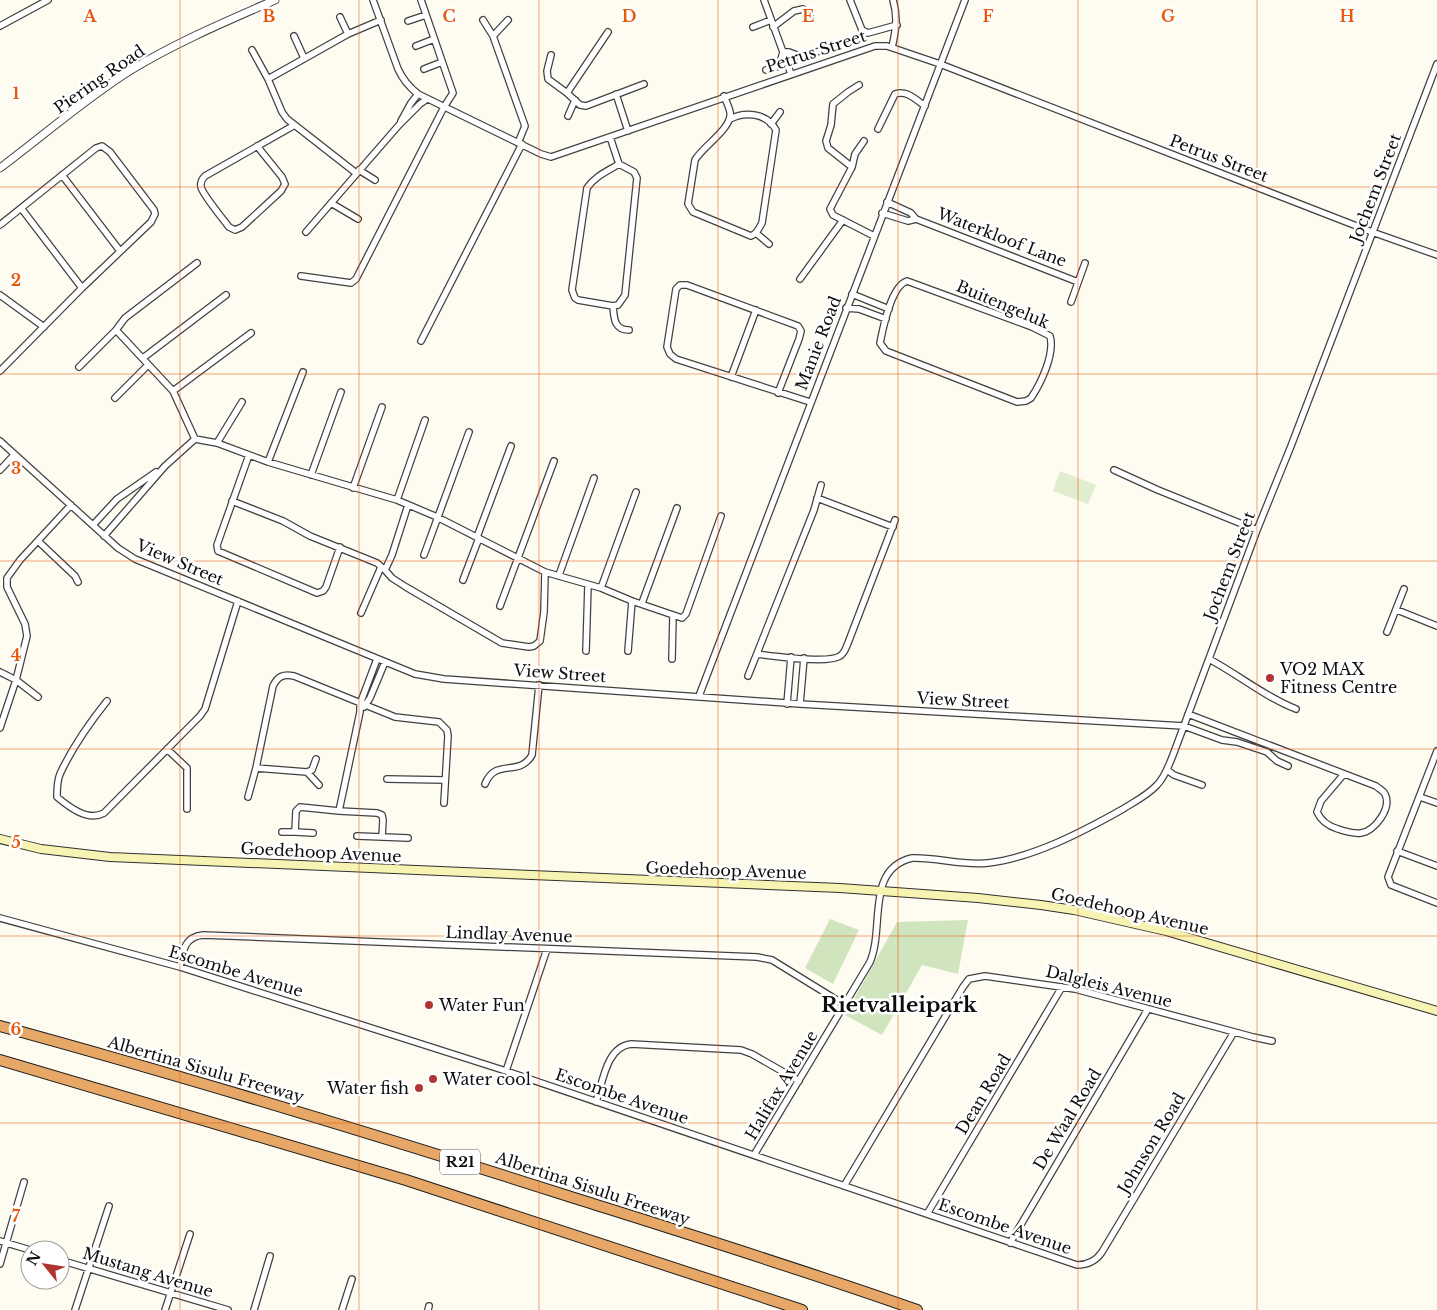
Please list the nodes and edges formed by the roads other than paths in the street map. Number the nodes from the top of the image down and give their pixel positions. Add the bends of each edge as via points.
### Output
1 (48, 0) edge
2 (275, 0) edge
3 (373, 0) edge
4 (421, 0) edge
5 (764, 0) edge
6 (850, 0) edge
7 (893, 0) edge
8 (965, 0) edge
9 (810, 14) dead end
10 (426, 15) junction
11 (340, 16) dead end
12 (380, 20) junction
13 (483, 20) dead end
14 (508, 20) dead end
15 (771, 20) junction
16 (408, 21) dead end
17 (897, 24) junction
18 (0, 26) edge
19 (753, 27) dead end
20 (773, 27) junction
21 (608, 32) dead end
22 (348, 34) junction
23 (294, 36) dead end
24 (493, 36) junction
25 (434, 39) junction
26 (416, 46) dead end
27 (834, 46) dead end
28 (892, 47) junction
29 (252, 50) dead end
30 (783, 52) junction
31 (551, 54) dead end
32 (304, 58) junction
33 (442, 62) junction
34 (940, 64) junction
35 (1437, 64) edge
36 (424, 69) dead end
37 (766, 70) dead end
38 (791, 74) junction
39 (268, 78) junction
40 (644, 84) dead end
41 (859, 85) dead end
42 (567, 93) junction
43 (418, 94) junction
44 (616, 94) junction
45 (724, 96) junction
46 (427, 99) junction
47 (575, 100) junction
48 (925, 106) junction
49 (444, 107) junction
50 (780, 112) dead end
51 (568, 116) dead end
52 (730, 119) junction
53 (771, 124) junction
54 (399, 125) junction
55 (293, 126) junction
56 (878, 130) dead end
57 (628, 131) junction
58 (610, 137) junction
59 (864, 142) dead end
60 (520, 144) junction
61 (257, 146) junction
62 (619, 164) junction
63 (852, 166) junction
64 (0, 168) edge
65 (357, 171) junction
66 (62, 175) junction
67 (375, 180) dead end
68 (886, 202) junction
69 (332, 203) junction
70 (21, 208) junction
71 (882, 213) junction
72 (358, 219) dead end
73 (916, 219) junction
74 (843, 220) junction
75 (0, 225) edge
76 (306, 232) dead end
77 (1372, 232) junction
78 (756, 233) junction
79 (874, 236) junction
80 (769, 244) dead end
81 (120, 251) junction
82 (1437, 255) edge
83 (197, 263) dead end
84 (1085, 263) dead end
85 (301, 276) dead end
86 (800, 279) dead end
87 (1078, 282) junction
88 (82, 288) junction
89 (852, 294) junction
90 (0, 295) edge
91 (226, 295) dead end
92 (1071, 302) dead end
93 (613, 306) junction
94 (846, 308) junction
95 (889, 309) junction
96 (756, 310) junction
97 (886, 319) junction
98 (44, 327) junction
99 (116, 330) junction
100 (629, 330) dead end
101 (251, 332) dead end
102 (421, 341) dead end
103 (143, 358) junction
104 (148, 365) junction
105 (79, 367) dead end
106 (0, 371) edge
107 (303, 372) dead end
108 (731, 377) junction
109 (173, 391) junction
110 (341, 392) dead end
111 (778, 393) junction
112 (115, 398) dead end
113 (242, 402) dead end
114 (810, 402) junction
115 (382, 407) dead end
116 (425, 420) dead end
117 (469, 432) dead end
118 (195, 439) junction
119 (0, 442) edge
120 (217, 443) junction
121 (511, 446) dead end
122 (14, 455) junction
123 (249, 455) junction
124 (554, 461) dead end
125 (268, 462) junction
126 (165, 466) junction
127 (0, 470) edge
128 (1114, 470) dead end
129 (311, 475) junction
130 (594, 478) dead end
131 (820, 486) dead end
132 (353, 488) junction
133 (636, 492) dead end
134 (817, 498) junction
135 (397, 500) junction
136 (232, 501) junction
137 (71, 505) junction
138 (408, 505) junction
139 (677, 508) dead end
140 (721, 516) dead end
141 (437, 517) junction
142 (895, 520) dead end
143 (93, 525) junction
144 (892, 526) junction
145 (1257, 530) junction
146 (104, 536) junction
147 (478, 538) junction
148 (38, 541) junction
149 (340, 547) junction
150 (424, 555) dead end
151 (519, 559) junction
152 (383, 569) junction
153 (545, 572) junction
154 (558, 575) junction
155 (463, 580) dead end
156 (78, 582) dead end
157 (588, 585) junction
158 (601, 588) junction
159 (1404, 589) dead end
160 (238, 601) junction
161 (632, 601) junction
162 (642, 603) junction
163 (500, 606) dead end
164 (1397, 610) junction
165 (361, 613) dead end
166 (674, 616) junction
167 (1437, 626) edge
168 (1387, 632) dead end
169 (586, 651) dead end
170 (628, 651) dead end
171 (757, 654) junction
172 (791, 657) junction
173 (377, 658) junction
174 (672, 658) dead end
175 (804, 658) junction
176 (1209, 660) junction
177 (385, 662) junction
178 (0, 672) edge
179 (748, 676) dead end
180 (16, 680) junction
181 (539, 685) junction
182 (699, 696) junction
183 (38, 697) dead end
184 (107, 701) dead end
185 (787, 704) junction
186 (800, 704) junction
187 (362, 705) junction
188 (1296, 709) dead end
189 (1188, 714) junction
190 (1184, 726) junction
191 (0, 728) edge
192 (167, 749) junction
193 (1437, 751) edge
194 (316, 759) dead end
195 (1288, 766) dead end
196 (256, 768) junction
197 (1167, 770) junction
198 (307, 772) junction
199 (1344, 774) junction
200 (386, 779) dead end
201 (445, 780) junction
202 (319, 784) dead end
203 (485, 784) dead end
204 (1202, 785) dead end
205 (248, 797) dead end
206 (1420, 797) junction
207 (444, 803) dead end
208 (1437, 803) edge
209 (187, 809) dead end
210 (339, 811) junction
211 (282, 832) dead end
212 (295, 832) junction
213 (314, 833) dead end
214 (357, 836) dead end
215 (382, 837) junction
216 (408, 838) dead end
217 (0, 839) edge
218 (1397, 851) junction
219 (1437, 866) edge
220 (880, 890) junction
221 (1437, 902) edge
222 (0, 918) edge
223 (547, 949) junction
224 (180, 967) junction
225 (1062, 987) junction
226 (845, 1004) junction
227 (1148, 1009) junction
228 (1437, 1012) edge
229 (0, 1026) edge
230 (1234, 1032) junction
231 (1272, 1041) dead end
232 (0, 1060) edge
233 (506, 1071) junction
234 (799, 1082) junction
235 (596, 1102) junction
236 (754, 1155) junction
237 (24, 1182) dead end
238 (844, 1186) junction
239 (109, 1206) dead end
240 (927, 1214) junction
241 (190, 1234) dead end
242 (0, 1241) edge
243 (7, 1243) junction
244 (1010, 1243) junction
245 (20, 1247) edge
246 (270, 1256) dead end
247 (70, 1263) edge
248 (0, 1264) edge
249 (1087, 1264) joint
250 (88, 1268) junction
251 (352, 1278) dead end
252 (170, 1294) junction
253 (75, 1310) edge
254 (165, 1310) edge
255 (228, 1310) edge
256 (254, 1310) edge
257 (342, 1310) edge
258 (802, 1310) edge
259 (917, 1310) edge

1 - 18 street
2 - 64 street, Piering Road via 163,52 132,70
3 - 12 street, Petrus Street
4 - 10 street
5 - 15 street
6 - 17 street via 862,30 868,33
7 - 17 street
8 - 34 street, Manie Road
9 - 20 street via 803,9 794,11
10 - 16 street
10 - 25 street
11 - 22 street
12 - 22 street
12 - 43 street, Petrus Street via 402,77
13 - 24 street
14 - 24 street
15 - 19 street
15 - 20 street
17 - 28 street
20 - 30 street
21 - 42 street
22 - 32 street
23 - 32 street
24 - 60 street via 525,126
25 - 26 street
25 - 33 street
27 - 30 street via 802,57
28 - 34 street, Petrus Street
28 - 38 street, Petrus Street via 875,46
29 - 39 street
30 - 37 street via 779,66
30 - 38 street
31 - 42 street via 548,79
32 - 39 street
33 - 36 street
33 - 49 street via 453,92
34 - 48 street, Manie Road
34 - 77 street, Petrus Street
35 - 77 street, Jochem Street
38 - 45 street, Petrus Street
39 - 55 street via 284,116
40 - 44 street
41 - 63 street via 833,104 826,141 828,148
42 - 47 street
43 - 46 street, Petrus Street
43 - 54 street
44 - 47 street via 586,106
44 - 57 street
45 - 52 street
45 - 57 street, Petrus Street
46 - 49 street, Petrus Street
46 - 54 street
47 - 51 street
48 - 56 street via 907,93 895,94
48 - 68 street, Manie Road
49 - 60 street, Petrus Street
49 - 85 street via 356,279 351,283
50 - 53 street
52 - 53 street via 738,115 758,115
52 - 78 street via 695,160 688,204 693,212 748,235
53 - 78 street via 776,134 762,223
54 - 65 street
55 - 61 street
55 - 65 street
57 - 58 street, Petrus Street
58 - 60 street, Petrus Street via 551,156
58 - 62 street
59 - 63 street via 855,154
60 - 102 street
61 - 61 street via 206,176 201,183 202,190 229,227 235,230 281,192 284,184
62 - 93 street via 634,172 637,183 625,295 618,305
62 - 93 street via 592,181 587,188 572,290 578,300
63 - 74 street via 830,209
65 - 67 street
65 - 69 street
66 - 70 street
66 - 81 street
66 - 81 street via 96,148 102,146 110,152 155,214 151,222
68 - 71 street, Manie Road
68 - 73 street, Waterkloof Lane via 911,213
69 - 72 street
69 - 76 street
70 - 75 street
70 - 88 street
71 - 73 street, Waterkloof Lane
71 - 79 street, Manie Road
73 - 87 street, Waterkloof Lane
74 - 79 street
74 - 86 street
77 - 82 street, Petrus Street
77 - 145 street, Jochem Street
78 - 80 street
79 - 89 street, Manie Road
81 - 88 street
83 - 99 street via 132,312
84 - 87 street, Waterkloof Lane
87 - 92 street, Waterkloof Lane
88 - 98 street
89 - 94 street, Manie Road
89 - 95 street
90 - 98 street
91 - 103 street
93 - 100 street via 616,325 622,330
94 - 97 street
94 - 114 street, Manie Road
95 - 97 street, Buitengeluk
95 - 97 street, Buitengeluk via 899,286 911,282 1044,332 1050,336 1051,354 1035,392 1020,403 886,351 880,343
96 - 108 street
96 - 108 street via 687,285 676,289 667,347 670,354 676,359
96 - 111 street via 795,324 800,331
98 - 106 street
99 - 103 street
99 - 105 street
101 - 109 street
103 - 104 street
104 - 109 street
104 - 112 street
107 - 125 street
108 - 111 street
109 - 118 street
110 - 129 street
111 - 114 street
113 - 120 street
114 - 182 street, Manie Road
115 - 132 street
116 - 135 street
117 - 141 street
118 - 120 street
118 - 126 street
119 - 122 street, View Street
120 - 123 street
121 - 147 street
122 - 127 street
122 - 137 street, View Street
123 - 125 street
123 - 136 street
124 - 151 street
125 - 129 street
126 - 143 street via 117,499
126 - 146 street
128 - 145 street
129 - 132 street
130 - 154 street
131 - 134 street
132 - 135 street
133 - 158 street
134 - 144 street
134 - 171 street
135 - 138 street
136 - 149 street
136 - 149 street via 216,545 221,553 317,593 326,587
137 - 143 street, View Street
137 - 148 street
138 - 141 street
138 - 152 street via 392,555
139 - 162 street
140 - 166 street via 686,614 682,618
141 - 147 street
141 - 150 street
142 - 144 street
143 - 146 street, View Street
144 - 175 street via 845,651 840,657 829,659
145 - 176 street, Jochem Street
146 - 160 street, View Street via 134,559
147 - 151 street
147 - 155 street
148 - 156 street
148 - 180 street via 9,574 6,583 26,629 25,649
149 - 152 street via 377,563
151 - 153 street
151 - 163 street
152 - 153 street via 406,587 502,643 529,646 538,644 542,636
152 - 165 street
153 - 154 street
154 - 157 street
157 - 158 street
157 - 169 street
158 - 161 street
159 - 164 street
160 - 173 street, View Street
160 - 192 street via 205,709
161 - 162 street
161 - 170 street
162 - 166 street
164 - 167 street
164 - 168 street
166 - 174 street
171 - 172 street
171 - 179 street
172 - 175 street
172 - 185 street
173 - 177 street, View Street
173 - 187 street
175 - 186 street
176 - 188 street via 1231,670 1273,699
176 - 189 street, Jochem Street
177 - 181 street, View Street via 415,674 444,679
177 - 187 street
178 - 180 street
180 - 183 street
180 - 191 street
181 - 182 street, View Street
181 - 203 street via 532,755 523,765 491,773
182 - 185 street, View Street
184 - 192 street via 60,775 57,797 68,807 91,816 101,815
185 - 186 street, View Street
186 - 190 street, View Street
187 - 196 street via 294,676 283,675 276,679
187 - 201 street via 401,718 434,721 444,726 448,736
187 - 210 street
189 - 190 street, Jochem Street
189 - 199 street
190 - 195 street, View Street via 1267,752
190 - 197 street, Jochem Street
192 - 209 street via 187,768
193 - 206 street
194 - 198 street via 312,770
196 - 198 street
196 - 205 street
197 - 204 street
197 - 220 street, Jochem Street via 1148,793 1069,838 989,863 908,859 888,872
198 - 202 street
199 - 199 street via 1376,786 1386,794 1382,815 1373,828 1361,833 1332,827 1317,812
200 - 201 street
201 - 207 street
206 - 208 street
206 - 218 street
210 - 212 street via 299,808
210 - 215 street via 382,815
211 - 212 street
212 - 213 street
214 - 215 street
215 - 216 street
217 - 220 main road, Goedehoop Avenue via 41,849 110,857
218 - 219 street
218 - 221 street via 1388,877 1391,885
220 - 226 street, Halifax Avenue via 874,950 863,976
220 - 228 main road, Goedehoop Avenue via 1041,905 1144,925
222 - 224 street, Escombe Avenue
223 - 224 street, Lindlay Avenue via 203,935 192,938 184,946
223 - 226 street, Lindlay Avenue via 766,958
223 - 233 street
224 - 233 street, Escombe Avenue
225 - 227 street, Dalgleis Avenue
225 - 238 street, Dalgleis Avenue via 985,976 969,979
225 - 240 street, Dean Road
226 - 234 street, Halifax Avenue
227 - 230 street, Dalgleis Avenue
227 - 244 street, De Waal Road
229 - 259 highway, Albertina Sisulu Freeway / R21 via 174,1074 416,1148
230 - 231 street, Dalgleis Avenue
230 - 249 street, Johnson Road via 1102,1252
232 - 258 highway, R21 via 406,1180
233 - 235 street, Escombe Avenue
234 - 235 street via 741,1050 630,1044 620,1047 612,1055
234 - 236 street, Halifax Avenue
235 - 236 street, Escombe Avenue
236 - 238 street, Escombe Avenue
237 - 243 street
238 - 240 street, Escombe Avenue
239 - 250 street
240 - 244 street, Escombe Avenue
241 - 252 street
242 - 243 street
243 - 245 street
243 - 248 street
244 - 249 street, Escombe Avenue via 1073,1264
246 - 256 street
247 - 250 street, Mustang Avenue
250 - 252 street, Mustang Avenue
250 - 253 street
251 - 257 street
252 - 254 street
252 - 255 street, Mustang Avenue

